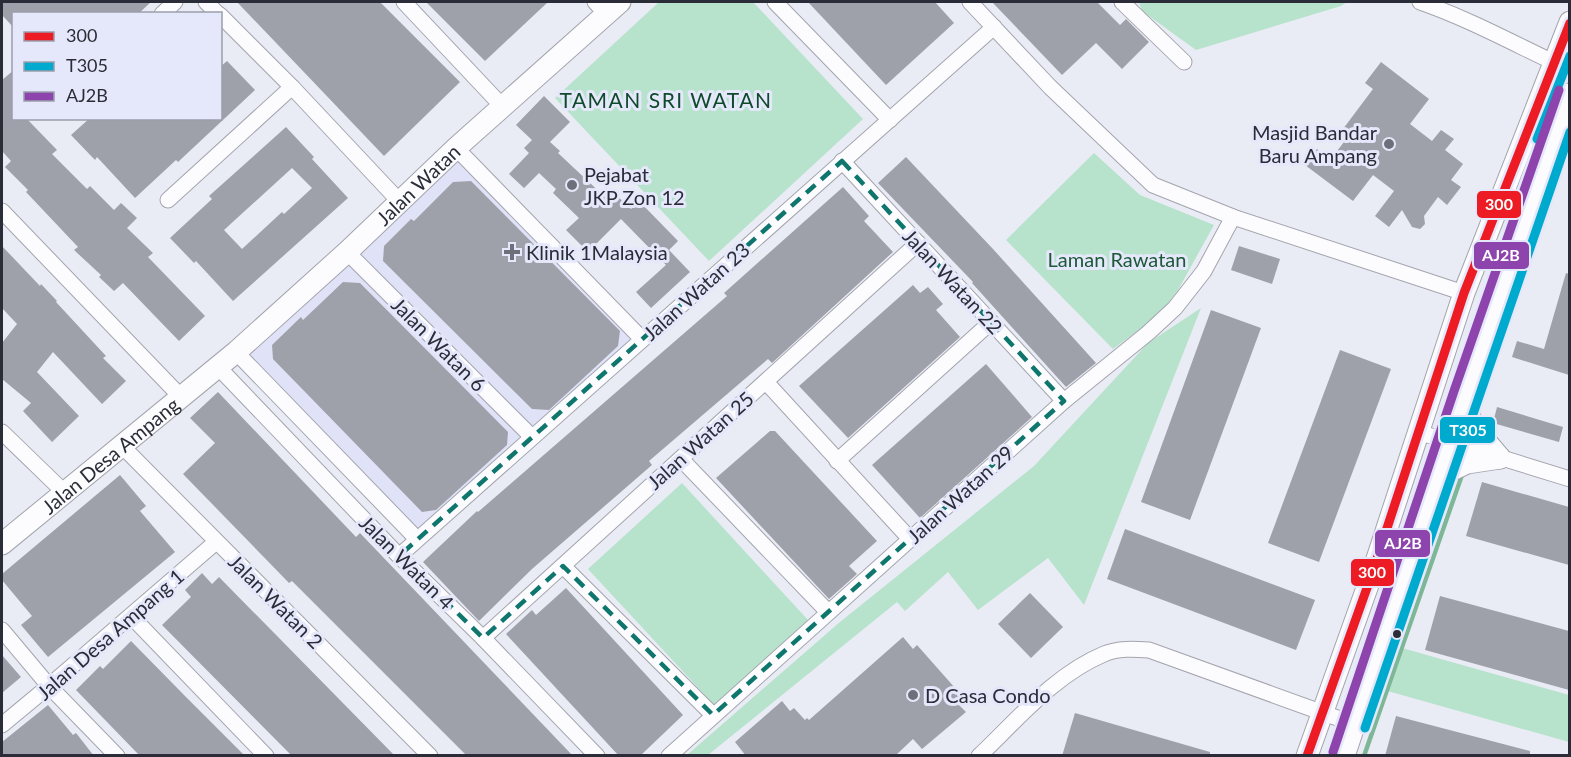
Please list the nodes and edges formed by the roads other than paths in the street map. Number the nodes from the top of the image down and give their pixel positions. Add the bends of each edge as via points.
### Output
1 (404, 2) edge
2 (775, 2) edge
3 (970, 2) edge
4 (1122, 2) edge
5 (1420, 2) edge
6 (607, 6) edge
7 (1449, 6) edge
8 (222, 17) edge
9 (1569, 22) edge
10 (994, 27) junction
11 (1184, 62) dead end
12 (1562, 67) edge
13 (292, 87) junction
14 (1569, 94) edge
15 (502, 106) junction
16 (890, 120) junction
17 (456, 148) junction
18 (843, 161) junction
19 (168, 200) dead end
20 (400, 202) junction
21 (2, 211) edge
22 (1233, 217) junction
23 (918, 243) junction
24 (347, 252) junction
25 (1464, 293) junction
26 (991, 322) junction
27 (642, 339) junction
28 (236, 352) junction
29 (219, 368) junction
30 (765, 382) junction
31 (1465, 394) junction
32 (182, 398) junction
33 (1064, 401) junction
34 (2, 432) edge
35 (1418, 432) junction
36 (532, 437) junction
37 (1450, 442) junction
38 (122, 446) junction
39 (1500, 458) junction
40 (681, 459) junction
41 (837, 461) junction
42 (1439, 476) junction
43 (1569, 479) edge
44 (65, 493) junction
45 (417, 539) junction
46 (910, 539) junction
47 (216, 542) junction
48 (2, 544) edge
49 (399, 556) junction
50 (563, 566) junction
51 (828, 612) junction
52 (130, 616) junction
53 (2, 630) edge
54 (483, 638) junction
55 (49, 686) junction
56 (1321, 713) junction
57 (713, 715) junction
58 (1354, 724) junction
59 (2, 725) edge
60 (117, 756) edge
61 (266, 756) edge
62 (430, 756) edge
63 (597, 756) edge
64 (669, 756) edge
65 (978, 756) edge
66 (1307, 756) edge
67 (1344, 756) edge

1 - 15 street
2 - 16 street
3 - 10 street
4 - 11 street
5 - 7 street
6 - 15 main road, Jalan Watan
7 - 12 street
8 - 13 street
9 - 12 main road
10 - 16 street, Jalan Watan 23
10 - 22 street via 1050,87 1153,185
12 - 25 main road
13 - 19 street
13 - 20 street
14 - 31 main road
15 - 17 main road, Jalan Watan
16 - 18 street, Jalan Watan 23
17 - 20 main road, Jalan Watan
17 - 27 street
18 - 23 street, Jalan Watan 22
18 - 27 street, Jalan Watan 23
20 - 24 main road, Jalan Watan
21 - 32 street
22 - 25 street
22 - 33 street, Jalan Watan 29 via 1204,271 1175,308
23 - 26 street, Jalan Watan 22
23 - 30 street, Jalan Watan 25
24 - 28 main road, Jalan Watan
24 - 36 street, Jalan Watan 6
25 - 35 main road
26 - 33 street, Jalan Watan 22
26 - 41 street
27 - 36 street, Jalan Watan 23
28 - 29 main road, Jalan Watan
28 - 45 street, Jalan Watan 4
29 - 32 main road, Jalan Desa Ampang
29 - 49 street, Jalan Watan 4
30 - 40 street, Jalan Watan 25
30 - 41 street
31 - 37 main road
31 - 39 main road via 1472,425
32 - 38 main road, Jalan Desa Ampang
33 - 46 street, Jalan Watan 29
34 - 44 street
35 - 37 street
35 - 56 main road
36 - 45 street, Jalan Watan 23
37 - 39 street
37 - 42 main road
38 - 44 main road, Jalan Desa Ampang
38 - 47 street, Jalan Watan 2
39 - 42 main road via 1467,463
39 - 43 street
40 - 50 street, Jalan Watan 25
40 - 51 street
41 - 46 street
42 - 58 main road
44 - 48 main road, Jalan Desa Ampang
45 - 49 street, Jalan Watan 23
46 - 51 street, Jalan Watan 29
47 - 52 street, Jalan Desa Ampang 1
47 - 62 street, Jalan Watan 2
49 - 54 street, Jalan Watan 4
50 - 54 street, Jalan Watan 25
50 - 57 street
51 - 57 street, Jalan Watan 29
52 - 55 street, Jalan Desa Ampang 1
52 - 61 street
53 - 55 street
54 - 63 street, Jalan Watan 4
55 - 59 street, Jalan Desa Ampang 1
55 - 60 street
56 - 58 street
56 - 65 street via 1149,650 1128,649 1104,654 1067,675
56 - 66 main road
57 - 64 street, Jalan Watan 29
58 - 67 main road

